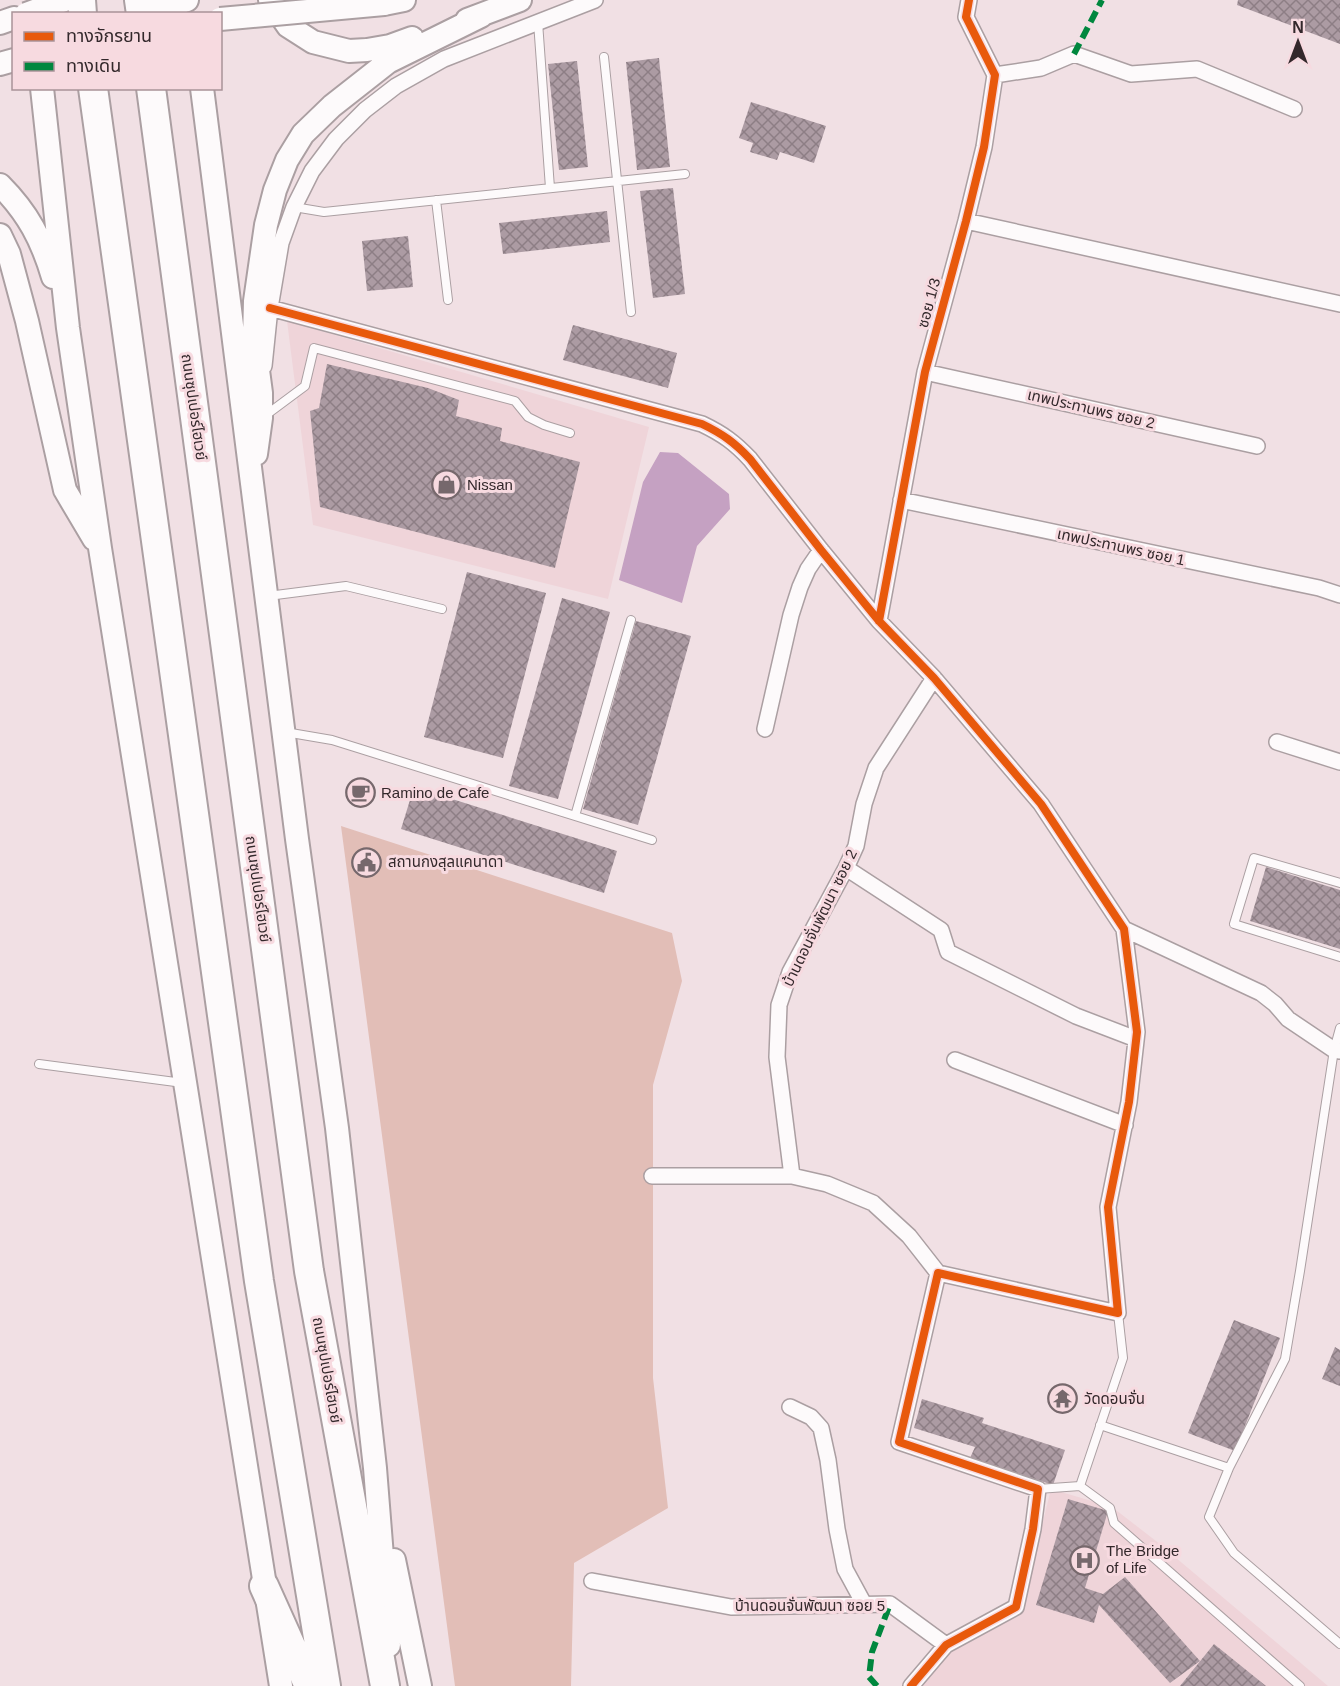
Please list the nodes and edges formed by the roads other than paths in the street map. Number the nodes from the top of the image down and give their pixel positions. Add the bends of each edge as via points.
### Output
1 (65, 0) edge
2 (188, 0) edge
3 (270, 0) edge
4 (404, 0) edge
5 (520, 0) edge
6 (596, 0) edge
7 (969, 0) edge
8 (32, 12) edge
9 (152, 12) edge
10 (481, 16) junction
11 (222, 19) edge
12 (538, 22) junction
13 (604, 57) dead end
14 (995, 75) junction
15 (42, 90) edge
16 (93, 90) edge
17 (151, 90) edge
18 (202, 90) edge
19 (1294, 109) dead end
20 (685, 174) dead end
21 (617, 181) junction
22 (0, 185) edge
23 (550, 188) junction
24 (436, 200) junction
25 (294, 207) junction
26 (966, 221) junction
27 (3, 251) edge
28 (448, 300) dead end
29 (1340, 304) edge
30 (270, 308) junction
31 (631, 312) dead end
32 (68, 328) junction
33 (925, 372) junction
34 (261, 393) junction
35 (261, 418) junction
36 (570, 433) dead end
37 (1257, 446) dead end
38 (252, 485) junction
39 (901, 500) junction
40 (100, 548) junction
41 (821, 550) junction
42 (1340, 595) edge
43 (267, 597) junction
44 (442, 609) dead end
45 (631, 620) dead end
46 (879, 621) junction
47 (934, 678) junction
48 (765, 729) dead end
49 (284, 732) junction
50 (1277, 742) dead end
51 (1340, 762) edge
52 (575, 816) junction
53 (652, 840) dead end
54 (846, 868) junction
55 (1340, 883) edge
56 (1124, 928) junction
57 (1340, 957) edge
58 (1340, 1028) edge
59 (1136, 1039) junction
60 (1337, 1051) edge
61 (955, 1060) dead end
62 (39, 1064) dead end
63 (185, 1083) junction
64 (1125, 1125) junction
65 (652, 1176) dead end
66 (792, 1176) junction
67 (938, 1273) junction
68 (1118, 1313) junction
69 (790, 1407) dead end
70 (1100, 1425) junction
71 (375, 1468) junction
72 (1229, 1468) junction
73 (1080, 1486) junction
74 (1038, 1489) junction
75 (592, 1581) dead end
76 (264, 1586) junction
77 (864, 1604) junction
78 (1340, 1644) edge
79 (945, 1645) junction
80 (281, 1686) edge
81 (309, 1686) edge
82 (326, 1686) edge
83 (385, 1686) edge
84 (392, 1686) edge
85 (420, 1686) edge
86 (911, 1686) edge
87 (1300, 1686) edge

1 - 8 main road, bridge
2 - 9 main road
3 - 10 main road via 288,26 313,42 349,51 390,46
4 - 11 main road, bridge
5 - 10 main road
6 - 12 street
7 - 14 street via 966,18
10 - 34 main road via 388,62 303,134 287,160 266,225 255,301 254,340
12 - 23 lane
12 - 25 street via 444,59 396,86 336,139 312,171
13 - 21 lane
14 - 19 street via 1041,68 1074,54 1131,74 1197,69
14 - 26 street, ซอย 1/3 via 984,147
15 - 32 main road
16 - 82 highway via 259,1281
17 - 83 highway, ถนนซุปเปอร์ไฮเวย์ via 309,1271
18 - 38 main road
20 - 21 lane
21 - 23 lane
21 - 31 lane
22 - 32 main road via 26,214 47,256
23 - 24 lane
24 - 25 lane via 324,212
24 - 28 lane
25 - 30 street via 281,243
26 - 29 street
26 - 33 street, ซอย 1/3
27 - 40 main road via 27,321 65,490
30 - 34 street
30 - 41 street via 702,424 739,447
32 - 40 main road
33 - 37 street, เทพประทานพร ซอย 2
33 - 39 street, ซอย 1/3
34 - 35 main road
35 - 36 lane via 305,386 314,348 515,401 528,417
35 - 38 main road
38 - 43 main road
39 - 42 street, เทพประทานพร ซอย 1
39 - 46 street, ซอย 1/3
40 - 63 main road
41 - 46 street
41 - 48 street via 808,569 791,615
43 - 44 lane via 346,586
43 - 49 main road
45 - 52 lane
46 - 47 street
47 - 54 street, บ้านดอนจั่นพัฒนา ซอย 2 via 876,768 856,846
47 - 56 street via 1041,804
49 - 52 lane via 332,740
49 - 71 main road via 337,1128
50 - 51 street
52 - 53 lane
54 - 59 street via 941,930 948,952 1076,1016
54 - 66 street, บ้านดอนจั่นพัฒนา ซอย 2 via 790,972 779,1005 777,1057
55 - 57 lane via 1254,858 1234,924
56 - 59 street
56 - 60 street via 1261,993 1288,1019
58 - 60 lane
59 - 64 street
60 - 72 lane via 1285,1359
61 - 64 street
62 - 63 lane
63 - 76 main road
64 - 68 street via 1108,1207
65 - 66 street
66 - 67 street via 827,1184 873,1203 909,1236
67 - 68 street
67 - 74 street via 899,1442
68 - 70 lane via 1122,1358
69 - 77 street via 812,1417 821,1428 845,1569
70 - 72 lane
70 - 73 lane
71 - 84 main road
71 - 85 main road
72 - 78 lane via 1209,1517 1234,1553
73 - 74 lane
73 - 87 lane via 1110,1508 1114,1523
74 - 79 street via 1016,1607
75 - 77 street, บ้านดอนจั่นพัฒนา ซอย 5 via 731,1607
76 - 80 main road
76 - 81 highway
77 - 79 street, บ้านดอนจั่นพัฒนา ซอย 5 via 890,1604
79 - 86 street

